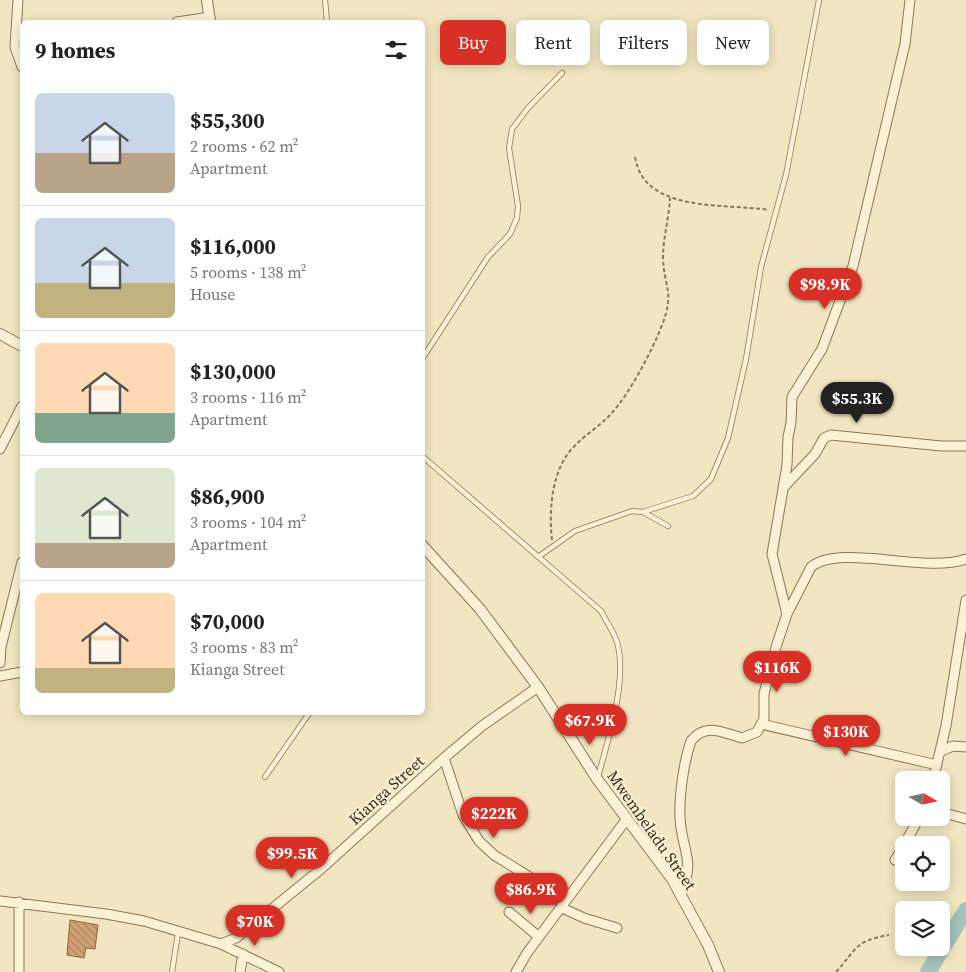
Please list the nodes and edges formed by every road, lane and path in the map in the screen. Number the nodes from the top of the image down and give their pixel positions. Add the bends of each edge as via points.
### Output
1 (18, 0) edge
2 (208, 0) edge
3 (325, 0) edge
4 (819, 0) edge
5 (910, 0) edge
6 (210, 20) edge
7 (327, 20) edge
8 (20, 61) edge
9 (562, 73) dead end
10 (635, 157) dead end
11 (670, 198) junction
12 (776, 212) junction
13 (0, 334) edge
14 (20, 345) edge
15 (425, 354) edge
16 (20, 410) edge
17 (966, 446) edge
18 (0, 449) edge
19 (425, 459) edge
20 (783, 488) junction
21 (643, 512) junction
22 (668, 526) dead end
23 (553, 546) junction
24 (425, 550) edge
25 (538, 557) junction
26 (966, 560) edge
27 (20, 570) edge
28 (966, 600) edge
29 (787, 614) junction
30 (0, 663) edge
31 (20, 672) edge
32 (0, 676) edge
33 (538, 686) junction
34 (308, 715) edge
35 (761, 724) junction
36 (966, 747) edge
37 (941, 751) junction
38 (444, 758) junction
39 (937, 765) junction
40 (935, 771) edge
41 (265, 777) dead end
42 (597, 779) junction
43 (950, 815) edge
44 (966, 819) edge
45 (626, 820) junction
46 (680, 895) junction
47 (0, 902) edge
48 (19, 902) junction
49 (563, 906) junction
50 (509, 912) dead end
51 (617, 928) dead end
52 (178, 933) junction
53 (889, 935) dead end
54 (540, 937) junction
55 (221, 944) junction
56 (243, 954) junction
57 (19, 972) edge
58 (172, 972) edge
59 (240, 972) edge
60 (278, 972) edge
61 (516, 972) edge
62 (719, 972) edge
63 (836, 972) edge

1 - 8 street via 15,47
2 - 6 street
3 - 7 lane
4 - 12 lane
5 - 20 street via 905,44 853,266 822,349 792,397
9 - 15 lane via 512,129 509,148 518,206 510,234 488,257
10 - 11 path via 642,175 654,189
11 - 12 path via 687,203
11 - 23 path via 663,259 669,295 665,317 624,398 567,455 561,466 551,505
12 - 21 lane via 761,267 746,359 728,438 711,479 693,496
13 - 14 street
16 - 18 street
17 - 20 street via 831,434 824,438 815,454
19 - 25 lane
20 - 29 street via 772,554
21 - 22 lane
21 - 23 lane via 632,511 575,531
23 - 25 lane
24 - 33 street, Mwembeladu Street via 480,609
25 - 42 lane via 601,611 617,642 618,693
26 - 29 street via 910,563 843,558 817,562 807,573
27 - 30 street
28 - 37 street
29 - 35 street via 764,694
31 - 32 street
33 - 38 street, Kianga Street
33 - 42 street, Mwembeladu Street
34 - 41 lane
35 - 39 street
35 - 46 street via 757,732 748,737 706,729 691,741 680,816 690,865
36 - 37 street via 953,746
37 - 39 street
38 - 49 street via 463,815 479,841
38 - 55 street, Kianga Street via 278,906 236,938
39 - 40 street
42 - 45 street, Mwembeladu Street
43 - 44 street
45 - 46 street, Mwembeladu Street via 661,864
45 - 49 street
46 - 62 street, Mwembeladu Street
47 - 48 street
48 - 52 street via 106,914
48 - 57 street
49 - 51 street via 584,918
49 - 54 street
50 - 54 street
52 - 55 street
52 - 58 lane
53 - 63 path via 858,945
54 - 61 street
55 - 56 street
56 - 59 street
56 - 60 street

